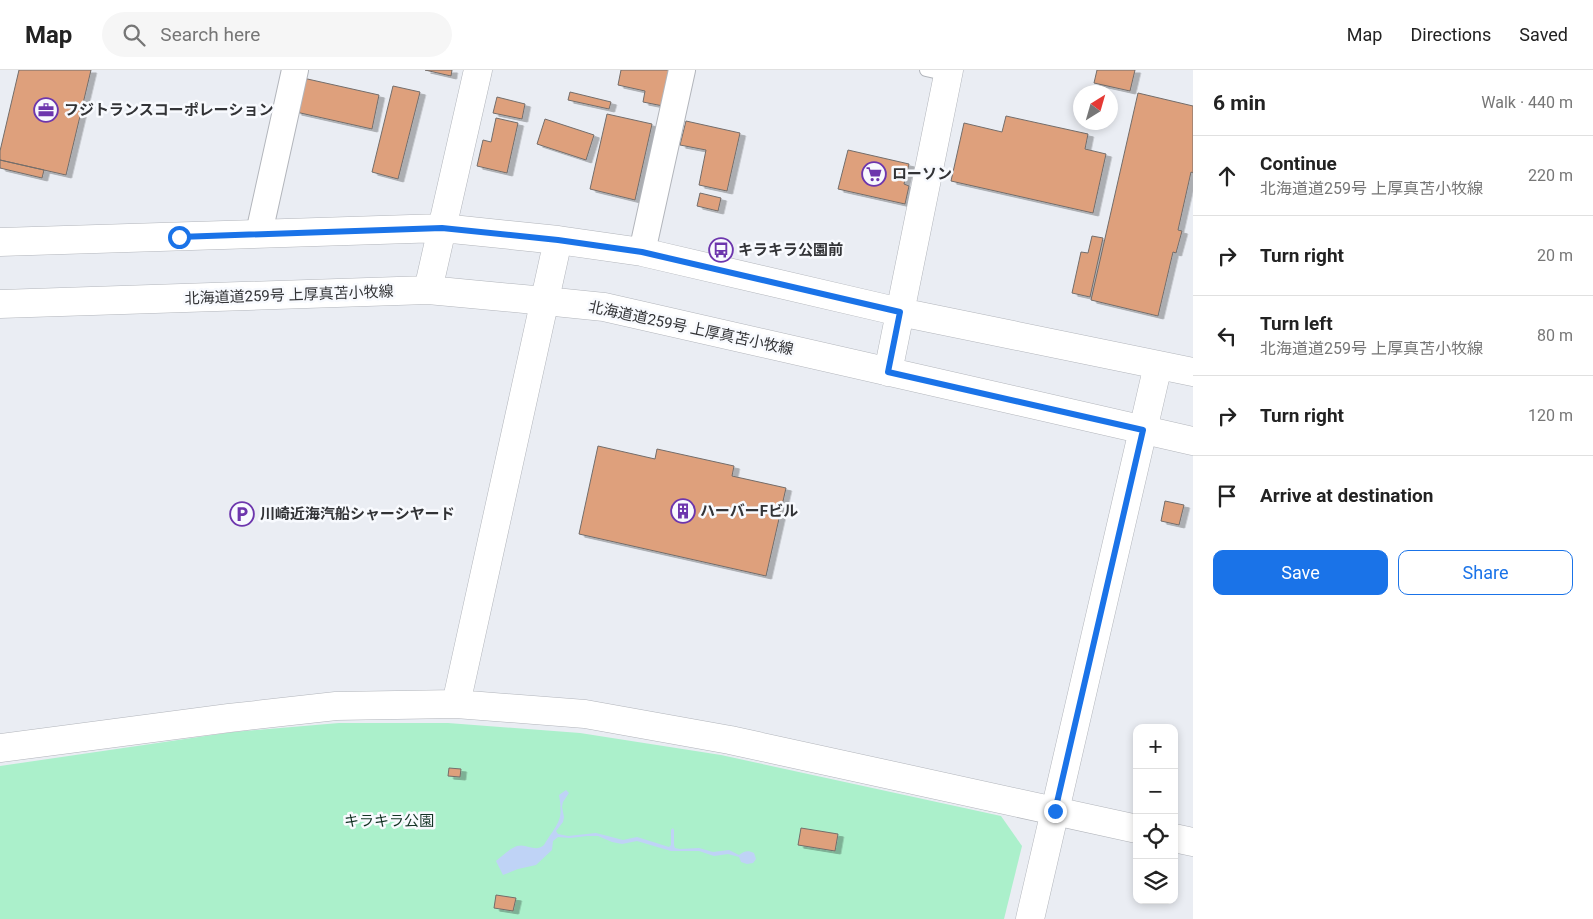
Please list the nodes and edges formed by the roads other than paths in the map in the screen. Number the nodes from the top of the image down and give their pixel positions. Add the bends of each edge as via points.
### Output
1 (295, 70) edge
2 (478, 70) edge
3 (682, 70) edge
4 (941, 72) edge
5 (442, 228) junction
6 (259, 233) junction
7 (558, 240) junction
8 (0, 242) edge
9 (642, 252) junction
10 (428, 290) junction
11 (545, 301) junction
12 (0, 304) edge
13 (900, 312) junction
14 (1158, 365) junction
15 (888, 372) junction
16 (1193, 372) edge
17 (1143, 430) junction
18 (1193, 441) edge
19 (456, 704) junction
20 (0, 748) edge
21 (1055, 811) junction
22 (1133, 828) edge
23 (1178, 839) edge
24 (1193, 842) edge
25 (1030, 919) edge

1 - 6 street
2 - 5 street
3 - 9 street
4 - 13 street
5 - 6 street
5 - 7 street
5 - 10 street
6 - 8 street
7 - 9 street
7 - 11 street
9 - 13 street
10 - 11 street, 北海道道259号 上厚真苫小牧線
10 - 12 street, 北海道道259号 上厚真苫小牧線
11 - 15 street, 北海道道259号 上厚真苫小牧線 via 604,308
11 - 19 street
13 - 14 street
13 - 15 street
14 - 16 street
14 - 17 street
15 - 17 street, 北海道道259号 上厚真苫小牧線
17 - 18 street, 北海道道259号 上厚真苫小牧線
17 - 21 street
19 - 20 street via 336,706
19 - 21 street via 585,714 730,740
21 - 22 street
21 - 25 street
23 - 24 street

